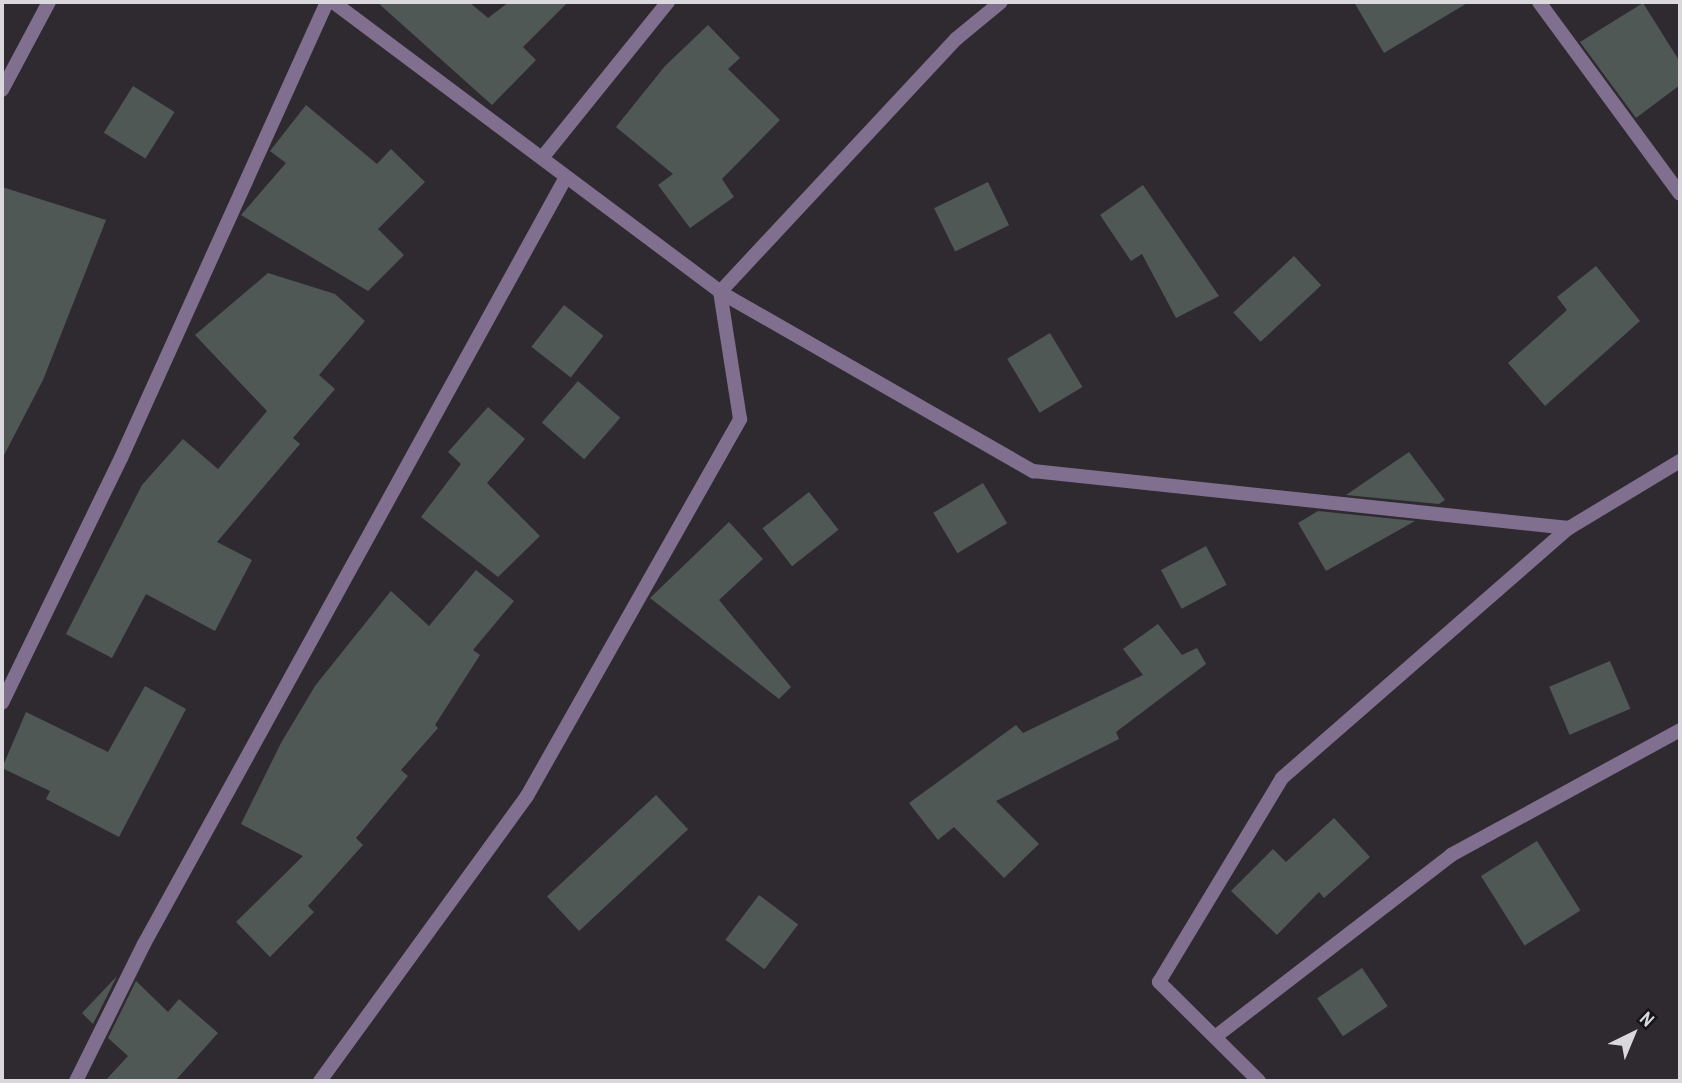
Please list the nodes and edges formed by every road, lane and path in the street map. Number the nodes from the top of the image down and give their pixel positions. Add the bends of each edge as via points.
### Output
1 (49, 2) edge
2 (327, 2) edge
3 (333, 2) edge
4 (668, 2) edge
5 (1002, 2) edge
6 (1539, 2) edge
7 (2, 89) edge
8 (542, 158) junction
9 (566, 177) junction
10 (1680, 194) edge
11 (720, 292) junction
12 (1680, 461) edge
13 (1569, 528) junction
14 (2, 704) edge
15 (1680, 730) edge
16 (1215, 1037) junction
17 (76, 1081) edge
18 (320, 1081) edge
19 (1259, 1081) edge

1 - 7 street
2 - 14 street via 121,458
3 - 8 street
4 - 8 street
5 - 11 street via 956,39
6 - 10 street
8 - 9 street
9 - 11 street
9 - 17 street via 144,944
11 - 13 street via 1033,471
11 - 18 street via 740,419 527,796
12 - 13 street
13 - 16 street via 1282,778 1159,982
15 - 16 street via 1451,855
16 - 19 street

